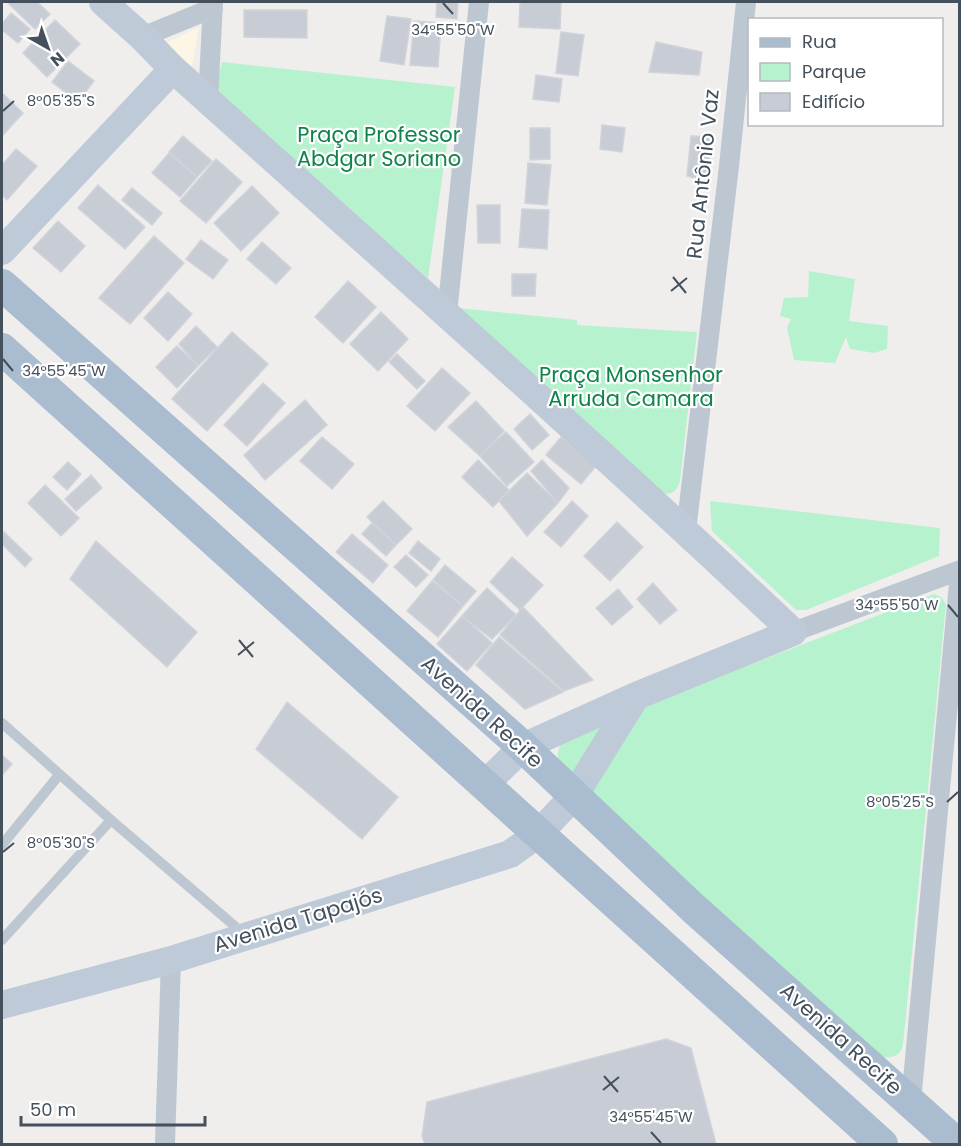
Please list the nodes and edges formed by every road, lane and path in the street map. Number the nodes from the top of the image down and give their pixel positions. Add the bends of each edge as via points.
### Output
1 (103, 2) edge
2 (479, 2) edge
3 (746, 2) edge
4 (213, 5) edge
5 (142, 37) junction
6 (174, 69) junction
7 (208, 101) junction
8 (2, 251) edge
9 (2, 285) edge
10 (447, 314) junction
11 (2, 349) edge
12 (686, 531) junction
13 (960, 572) edge
14 (793, 632) junction
15 (636, 696) junction
16 (2, 723) edge
17 (522, 747) junction
18 (59, 775) junction
19 (484, 785) junction
20 (574, 796) junction
21 (111, 820) junction
22 (538, 834) junction
23 (2, 845) edge
24 (246, 936) junction
25 (2, 940) edge
26 (171, 960) junction
27 (2, 1005) edge
28 (911, 1102) junction
29 (165, 1144) edge
30 (882, 1144) edge
31 (957, 1144) edge

1 - 5 street
2 - 10 street
3 - 12 street, Rua Antônio Vaz
4 - 5 street
4 - 7 street
5 - 6 street
6 - 7 street
6 - 8 street
7 - 10 street
9 - 17 main road, Avenida Recife
10 - 12 street
11 - 19 main road
12 - 14 street
13 - 14 street
13 - 28 street
14 - 15 street
15 - 17 street
15 - 20 street, Avenida Tapajós
16 - 18 lane
17 - 19 street
17 - 20 main road, Avenida Recife
18 - 21 lane
18 - 23 lane
19 - 22 main road
20 - 22 street, Avenida Tapajós
20 - 28 main road, Avenida Recife
21 - 24 lane
21 - 25 lane
22 - 24 street, Avenida Tapajós via 510,854
22 - 30 main road
24 - 26 street, Avenida Tapajós
26 - 27 street, Avenida Tapajós
26 - 29 street
28 - 31 main road, Avenida Recife

